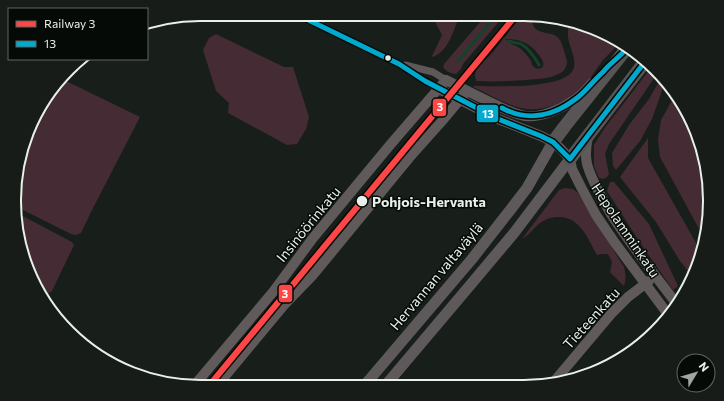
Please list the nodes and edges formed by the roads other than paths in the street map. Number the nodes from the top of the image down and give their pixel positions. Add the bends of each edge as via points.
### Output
1 (309, 21) edge
2 (320, 21) edge
3 (319, 26) junction
4 (624, 51) edge
5 (624, 52) edge
6 (399, 64) junction
7 (642, 66) edge
8 (446, 80) junction
9 (439, 89) junction
10 (467, 91) junction
11 (460, 100) junction
12 (589, 135) junction
13 (553, 142) junction
14 (570, 159) junction
15 (655, 276) junction
16 (645, 285) junction
17 (673, 300) edge
18 (665, 311) edge
19 (558, 377) edge
20 (199, 380) edge
21 (221, 380) edge
22 (369, 380) edge
23 (390, 380) edge

1 - 3 street
2 - 3 street
3 - 6 street
4 - 10 main road via 575,100 536,116 512,113
5 - 13 highway, Hervannan valtaväylä
6 - 8 street via 433,72
6 - 9 street
7 - 12 highway
8 - 9 main road, Insinöörinkatu
8 - 10 main road
9 - 11 main road
9 - 20 main road, Insinöörinkatu via 313,238 273,292
10 - 11 main road
11 - 13 main road
11 - 21 main road
12 - 14 highway
12 - 15 main road, Hepolamminkatu via 585,151 598,192 625,236
13 - 14 main road
13 - 22 main road, Hervannan valtaväylä via 527,188 511,209
14 - 16 main road, Hepolamminkatu via 572,169 596,215
14 - 23 main road via 514,233
15 - 16 main road, Tieteenkatu
15 - 17 main road, Hepolamminkatu
16 - 18 main road, Hepolamminkatu
16 - 19 main road, Tieteenkatu via 611,314

